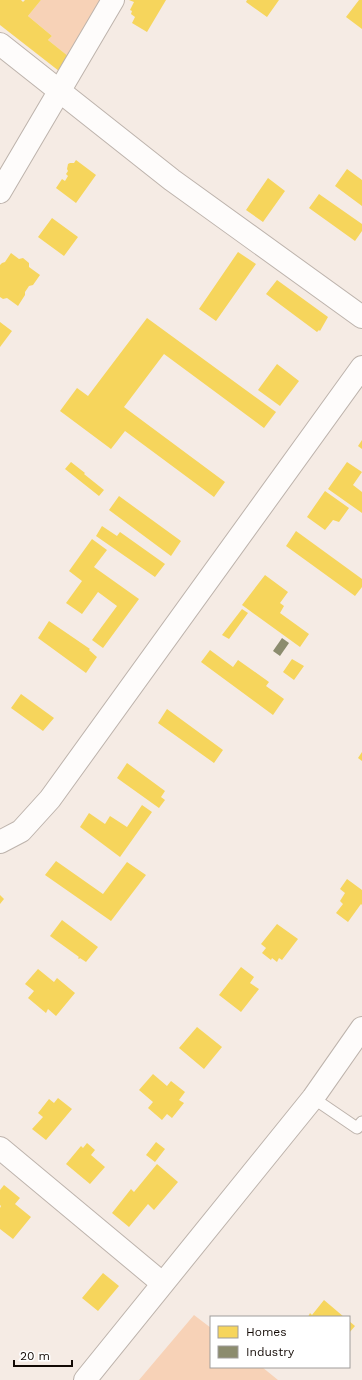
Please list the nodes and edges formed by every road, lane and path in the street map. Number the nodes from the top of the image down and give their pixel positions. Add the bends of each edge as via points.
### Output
1 (113, 0) edge
2 (0, 44) edge
3 (60, 92) junction
4 (0, 192) edge
5 (362, 317) edge
6 (362, 367) edge
7 (0, 842) edge
8 (362, 1028) edge
9 (313, 1098) junction
10 (362, 1122) edge
11 (0, 1148) edge
12 (162, 1283) junction
13 (86, 1380) edge

1 - 3 street
2 - 3 street
3 - 4 street
3 - 5 street via 172,180
6 - 7 street via 50,799 21,831
8 - 9 street
9 - 10 lane via 357,1128
9 - 12 street
11 - 12 street
12 - 13 street

